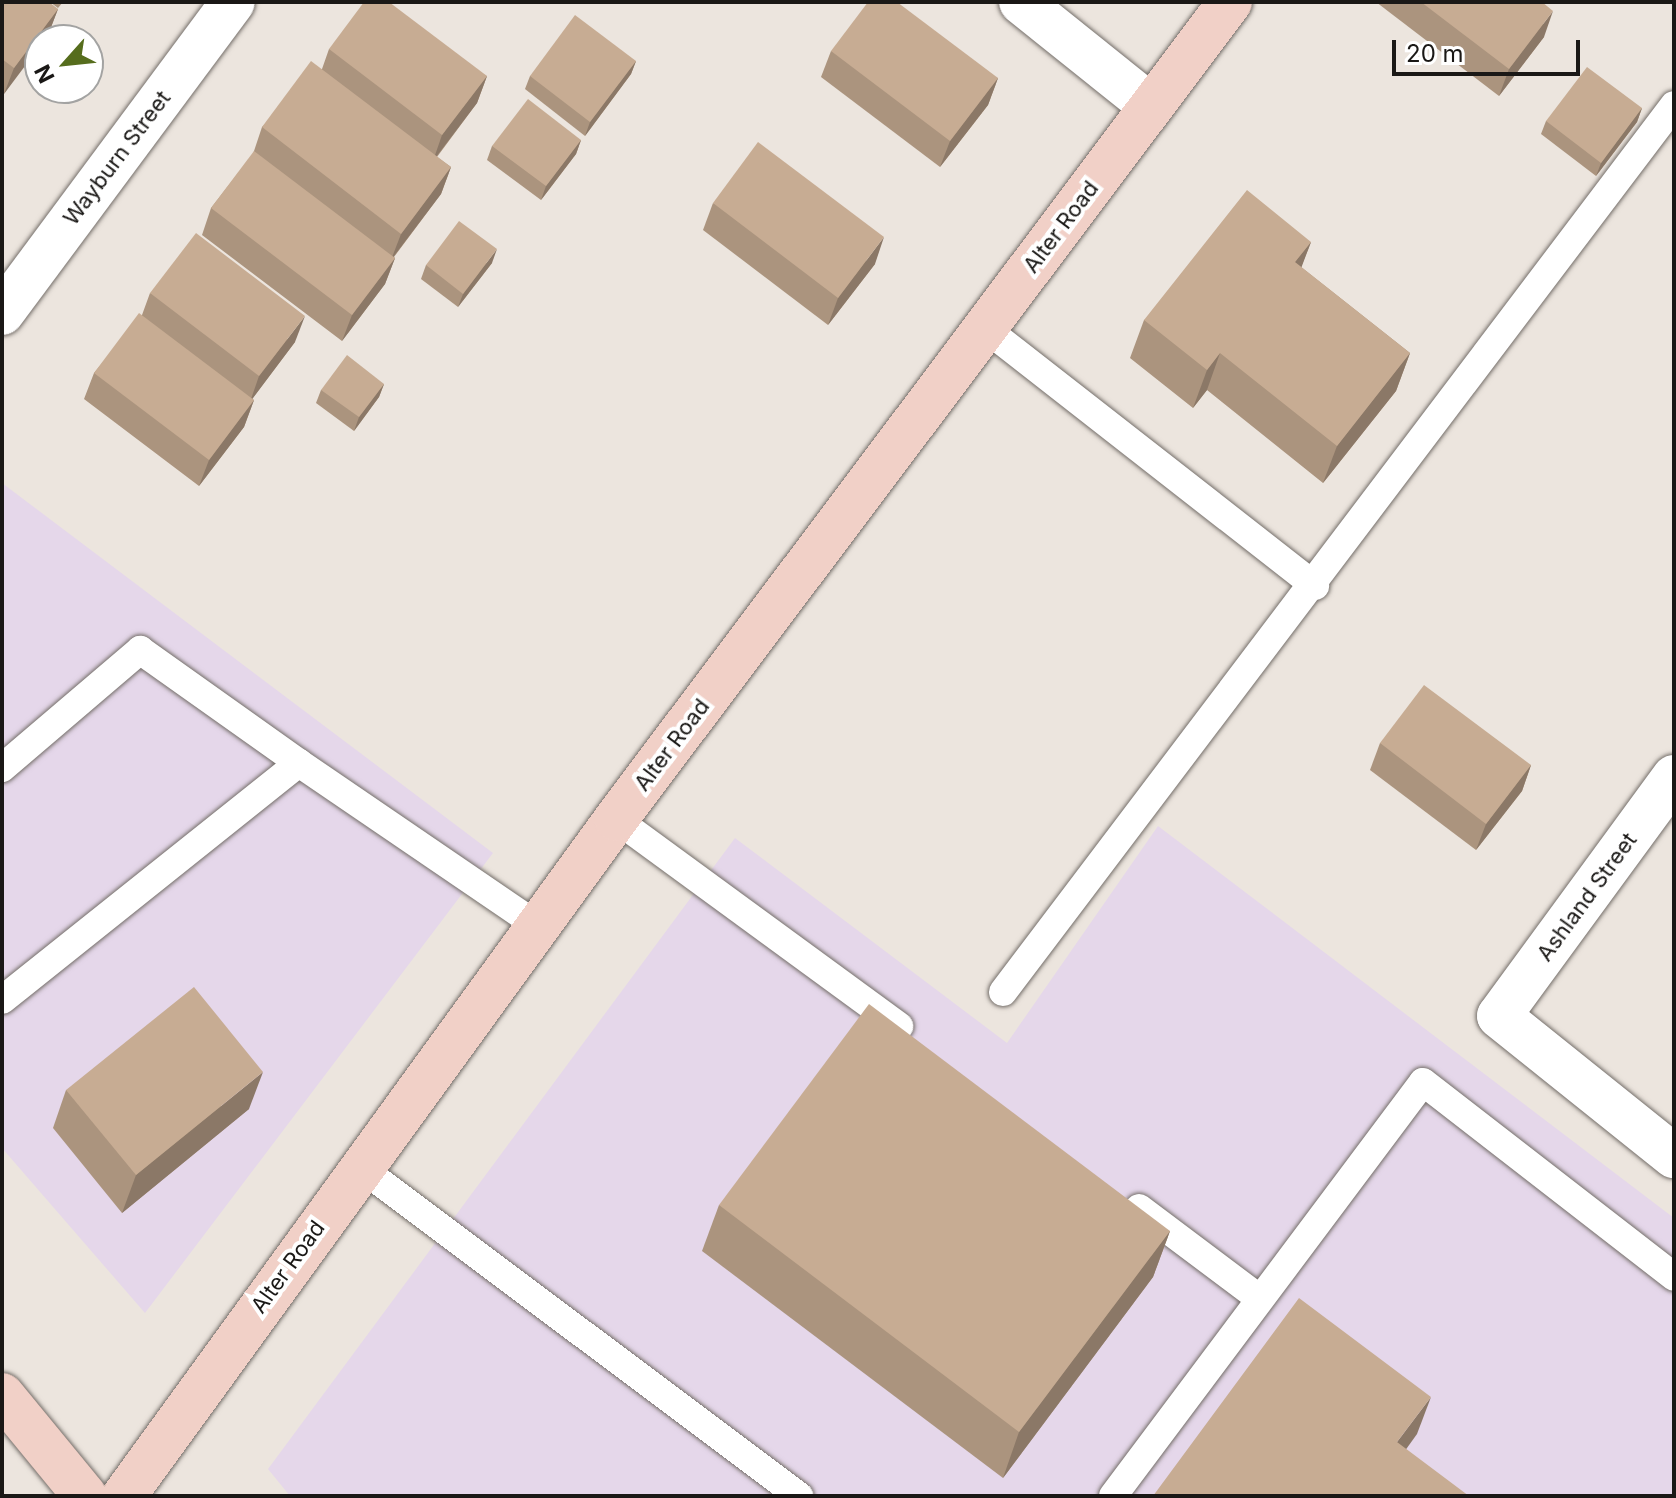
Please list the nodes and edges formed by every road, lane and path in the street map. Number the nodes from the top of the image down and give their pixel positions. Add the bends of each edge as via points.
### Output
1 (233, 2) edge
2 (1021, 2) edge
3 (1230, 2) edge
4 (1674, 105) edge
5 (1151, 106) junction
6 (2, 313) edge
7 (985, 328) junction
8 (1315, 586) junction
9 (299, 763) junction
10 (2, 768) edge
11 (1674, 777) edge
12 (616, 819) junction
13 (538, 926) junction
14 (1003, 992) dead end
15 (2, 1000) edge
16 (921, 1043) edge
17 (1674, 1156) edge
18 (360, 1167) junction
19 (1122, 1195) edge
20 (1674, 1277) edge
21 (1260, 1299) junction
22 (2, 1395) edge
23 (85, 1496) edge
24 (124, 1496) edge
25 (799, 1496) edge
26 (1113, 1496) edge

1 - 6 street, Wayburn Street
2 - 5 street
3 - 5 street, Alter Road
4 - 8 lane
5 - 7 street, Alter Road
7 - 8 lane
7 - 12 street, Alter Road
8 - 14 lane
9 - 10 lane via 140,650
9 - 13 lane
9 - 15 lane
11 - 17 street, Ashland Street via 1499,1016
12 - 13 street, Alter Road
12 - 16 lane
13 - 18 street, Alter Road
18 - 24 street, Alter Road
18 - 25 lane
19 - 21 lane
20 - 21 lane via 1423,1082
21 - 26 lane
22 - 23 street

